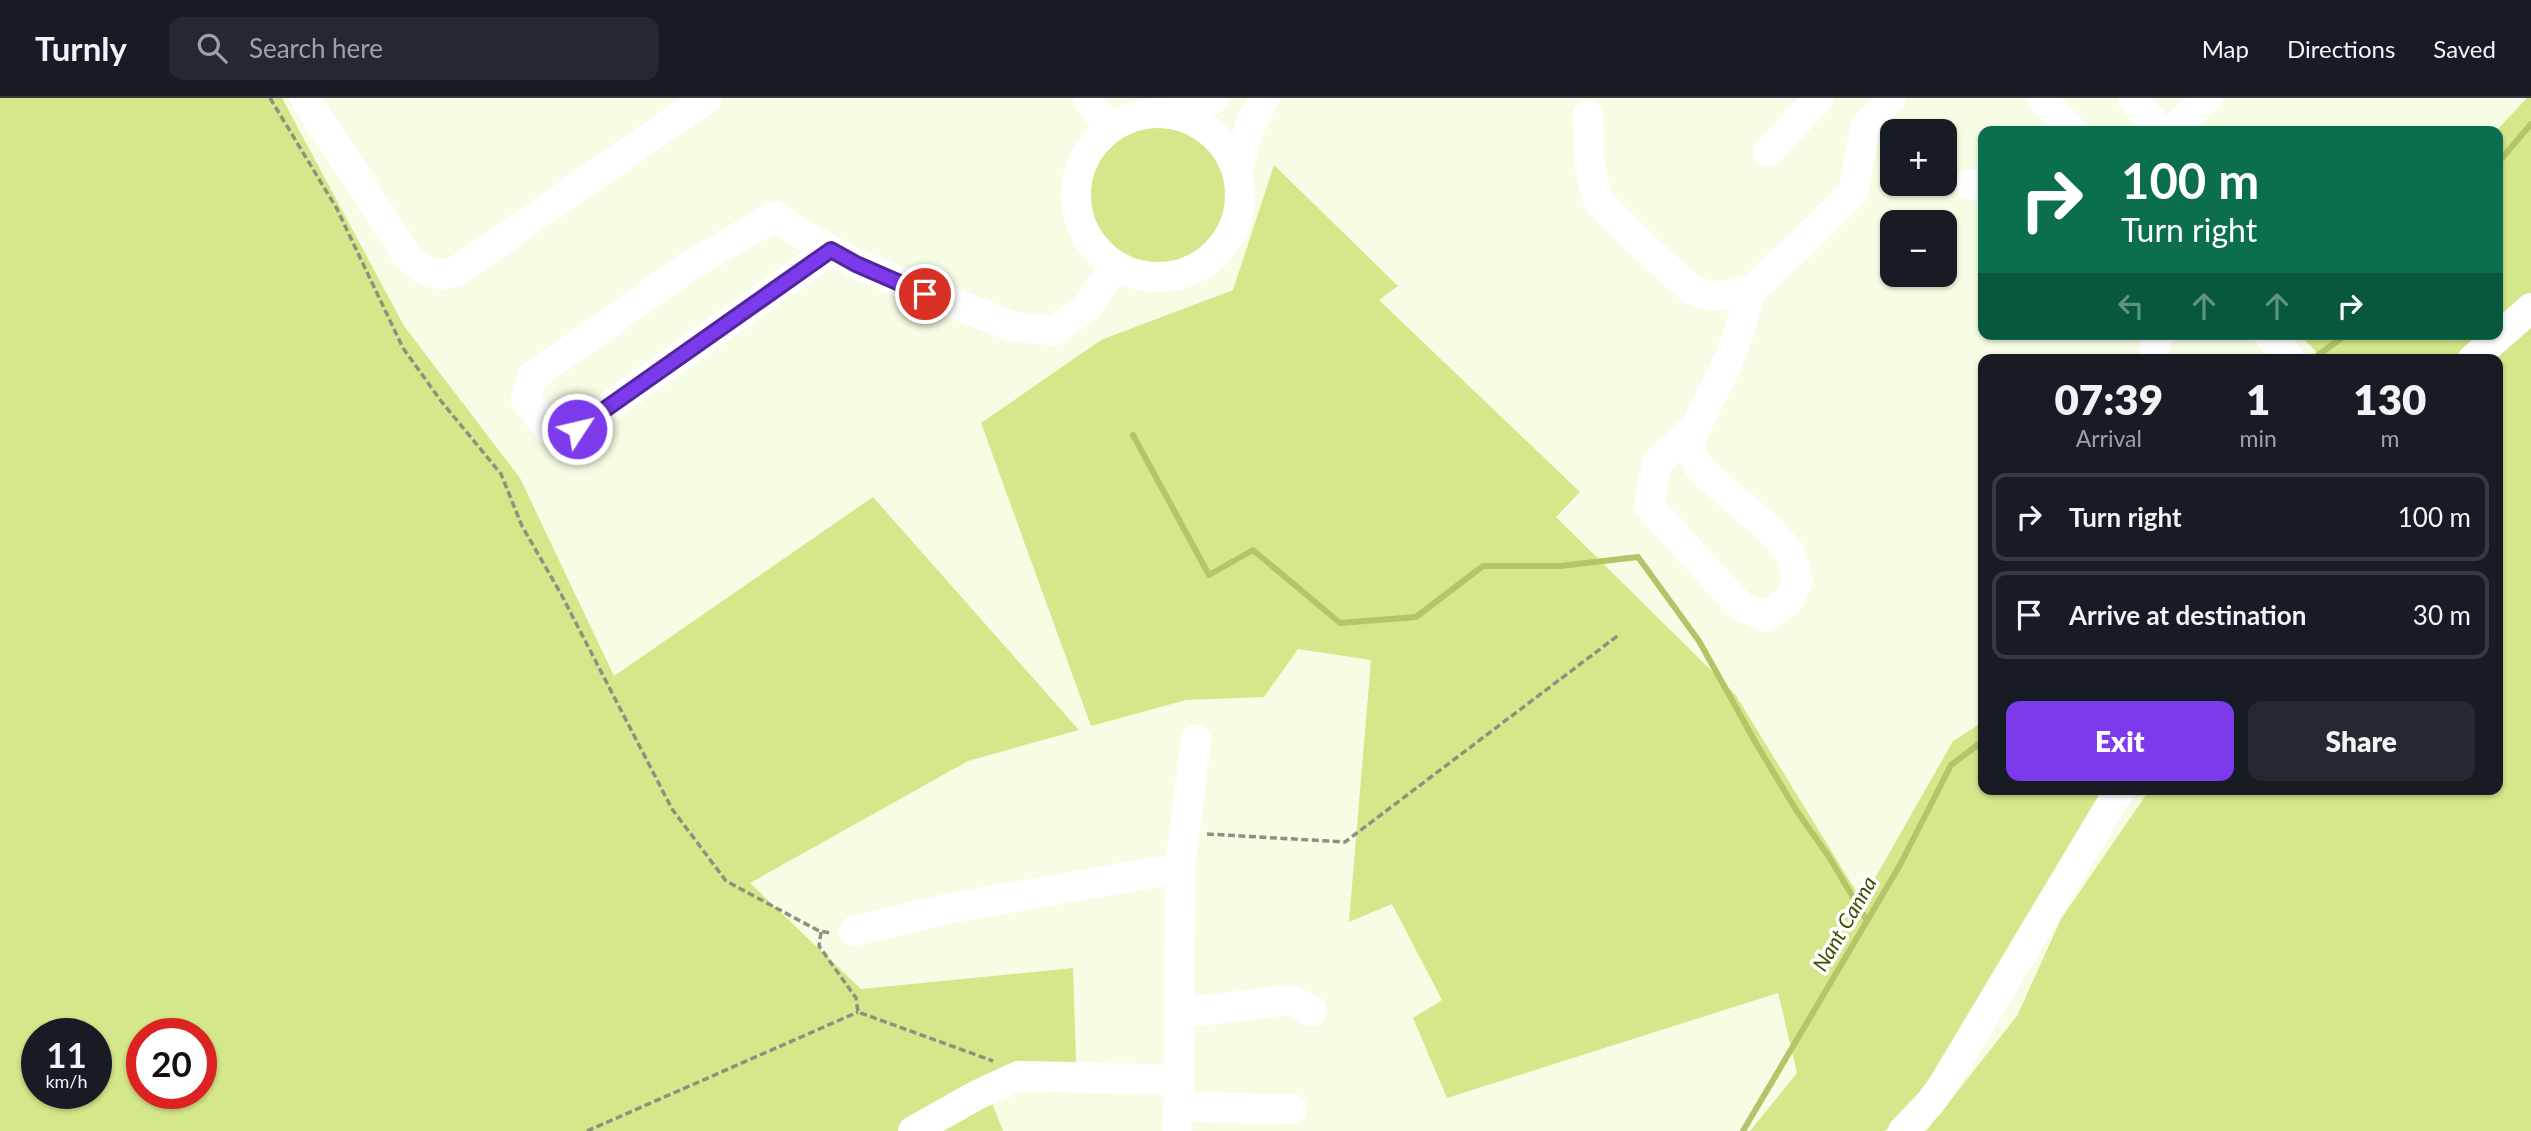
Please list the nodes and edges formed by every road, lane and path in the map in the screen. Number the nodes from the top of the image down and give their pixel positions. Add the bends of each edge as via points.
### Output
1 (270, 98) edge
2 (305, 98) edge
3 (707, 98) edge
4 (1088, 98) edge
5 (1214, 98) edge
6 (1265, 98) edge
7 (1819, 98) edge
8 (1891, 98) edge
9 (2042, 98) edge
10 (2132, 98) edge
11 (2208, 98) edge
12 (1172, 113) junction
13 (1588, 116) dead end
14 (2067, 126) edge
15 (2156, 126) edge
16 (2176, 126) edge
17 (1109, 129) junction
18 (1768, 152) dead end
19 (1237, 169) junction
20 (831, 250) junction
21 (1115, 266) junction
22 (1750, 290) junction
23 (2531, 308) edge
24 (2503, 333) edge
25 (2273, 340) edge
26 (2495, 340) edge
27 (2286, 354) edge
28 (2479, 354) edge
29 (1695, 427) junction
30 (1620, 634) dead end
31 (1196, 740) dead end
32 (2116, 795) edge
33 (1184, 832) junction
34 (1180, 868) junction
35 (854, 930) joint
36 (821, 932) junction
37 (1312, 1011) dead end
38 (858, 1012) junction
39 (1180, 1013) junction
40 (1018, 1076) junction
41 (1179, 1106) edge
42 (1292, 1109) dead end
43 (587, 1131) edge
44 (913, 1131) edge
45 (1903, 1131) edge

1 - 36 path via 337,209 403,348 501,474 522,526 672,809 726,881
2 - 3 street via 408,257 418,267 442,276 455,272
4 - 17 street
5 - 12 street
6 - 19 street via 1252,120
7 - 18 street
8 - 22 street via 1865,128 1853,193
9 - 14 street
10 - 15 street
11 - 16 street
12 - 17 street via 1139,115
12 - 19 street via 1212,132
13 - 22 street via 1590,178 1601,205 1694,290 1718,296
17 - 21 street via 1081,165 1077,211 1097,251
19 - 21 street via 1241,191 1235,224 1218,253 1201,267 1158,278
20 - 20 street via 775,216 691,265 532,377 526,400 548,429 577,429
20 - 21 street via 1002,323 1054,330 1088,307
22 - 29 street via 1729,360
23 - 24 street
25 - 27 street
26 - 28 street
29 - 29 street via 1688,447 1702,471 1790,553 1798,580 1788,601 1765,617 1739,605 1649,506 1657,463
30 - 33 path via 1345,842
31 - 33 street
32 - 45 street via 1943,1085
33 - 34 street
34 - 35 street
34 - 39 street
35 - 36 path
36 - 38 path via 819,946 856,998
37 - 39 street via 1290,1000
38 - 40 path via 1011,1068
38 - 43 path
39 - 41 street
40 - 41 street
40 - 44 street
41 - 42 street

